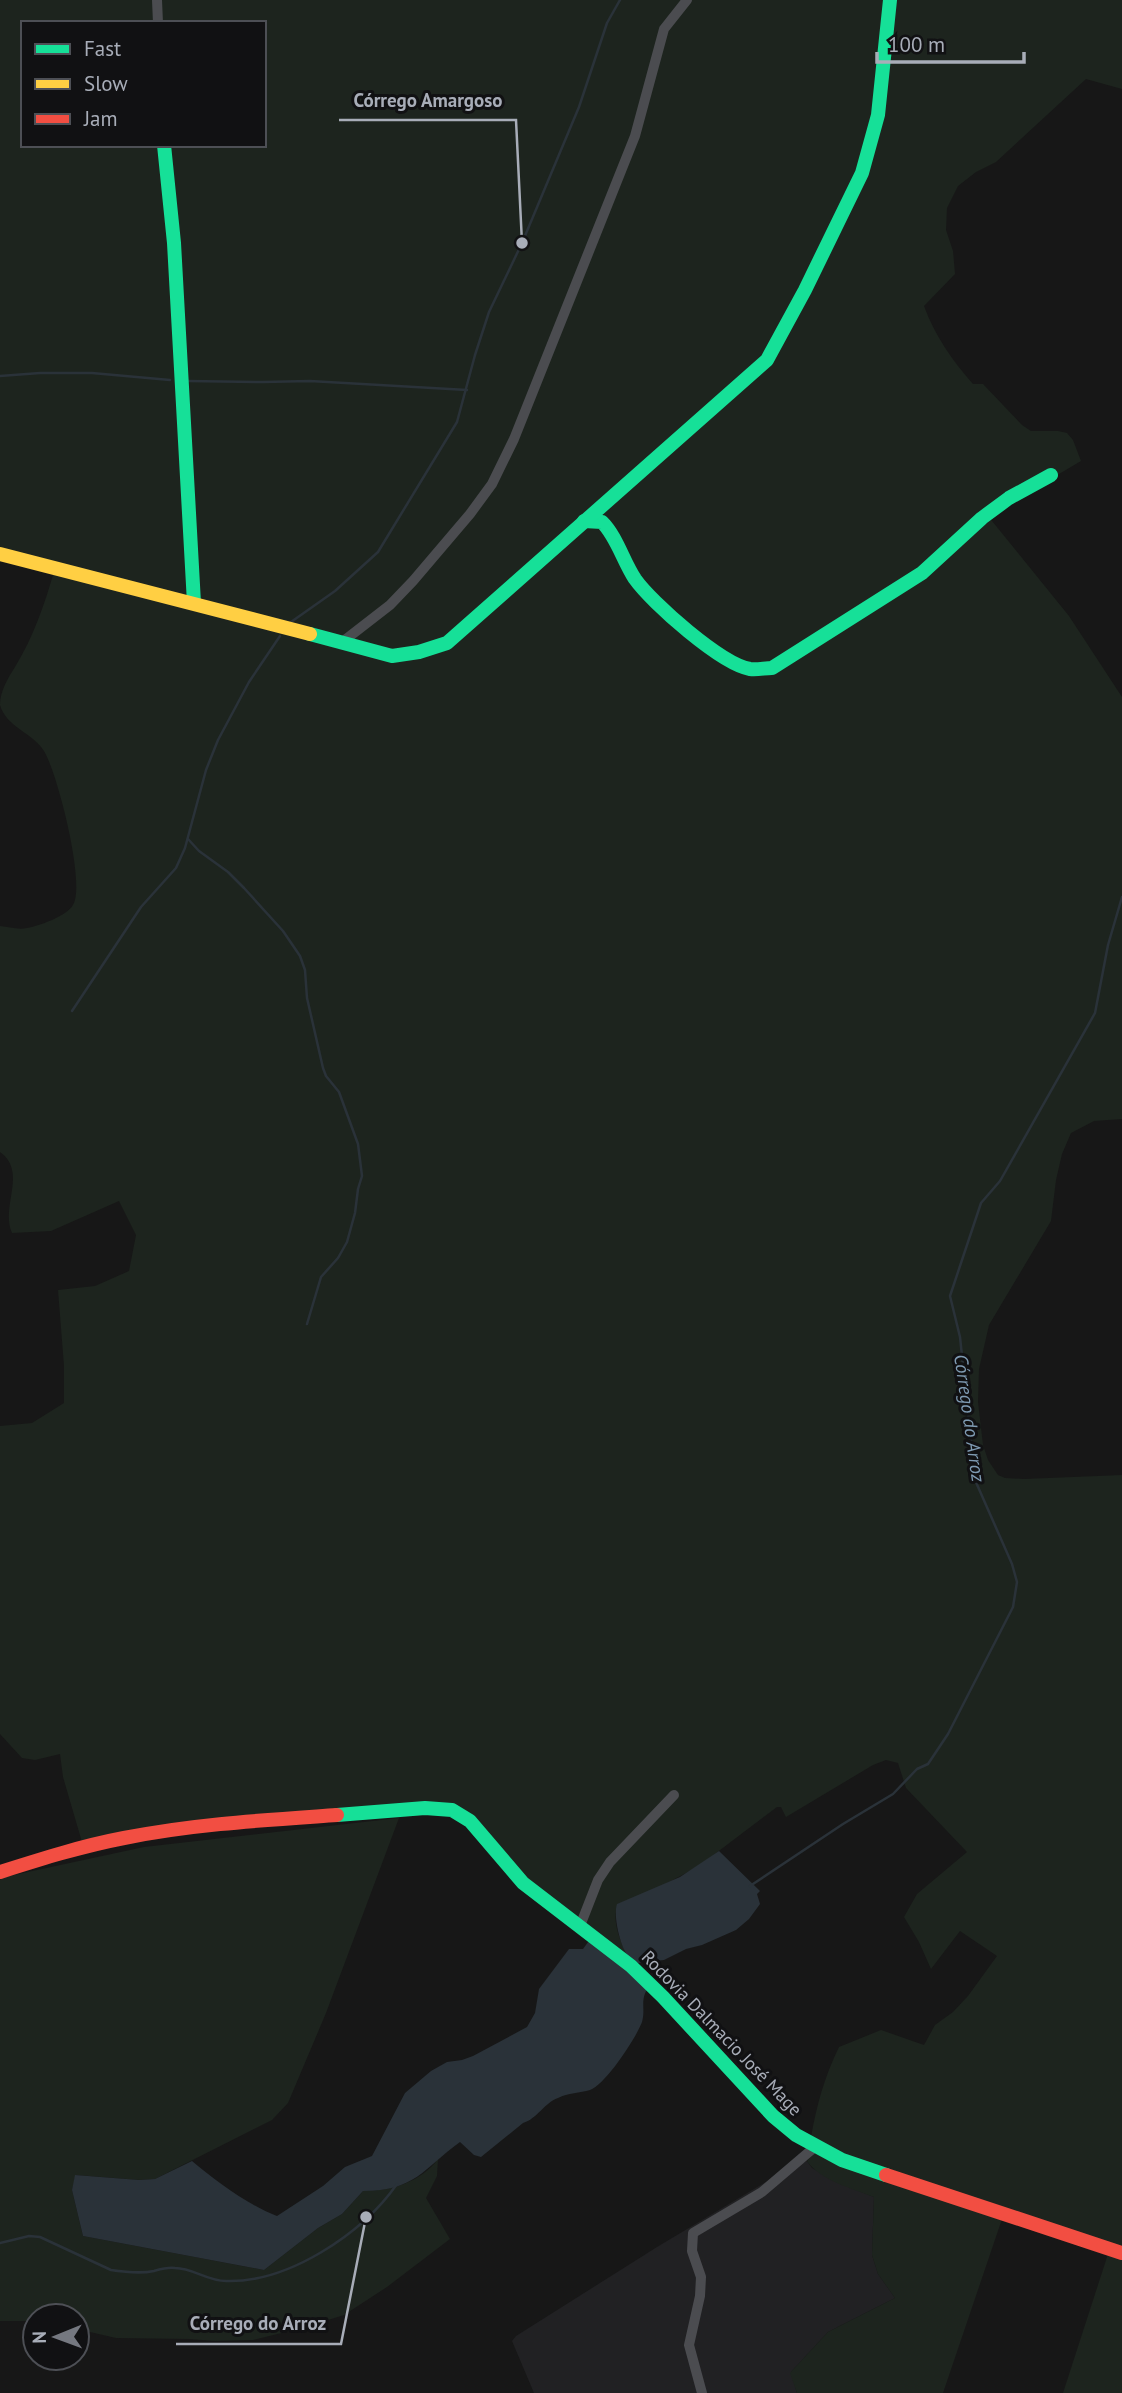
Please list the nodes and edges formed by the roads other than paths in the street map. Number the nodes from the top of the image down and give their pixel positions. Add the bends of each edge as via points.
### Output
1 (157, 0) edge
2 (687, 0) edge
3 (890, 0) edge
4 (158, 21) edge
5 (164, 147) edge
6 (1051, 475) dead end
7 (583, 521) junction
8 (0, 554) edge
9 (194, 603) junction
10 (341, 642) junction
11 (674, 1795) dead end
12 (0, 1872) edge
13 (580, 1926) junction
14 (816, 2146) junction
15 (1122, 2253) edge
16 (702, 2393) edge

1 - 4 street
2 - 10 street via 664,29 635,136 492,484 413,581
3 - 7 street via 878,115 862,173 767,360
5 - 9 street via 174,243
6 - 7 street via 982,518 922,573 772,668 760,670 722,656 652,599 622,558 607,527
7 - 10 street via 447,643 392,656
8 - 9 street
9 - 10 street
11 - 13 street via 610,1862
12 - 13 street, Rodovia Dalmacio José Mage via 126,1838 439,1808 470,1821 523,1883
13 - 14 street, Rodovia Dalmacio José Mage via 647,1981 773,2116
14 - 15 street, Rodovia Dalmacio José Mage via 893,2179
14 - 16 street via 762,2192 693,2233 692,2251 701,2277 689,2345

